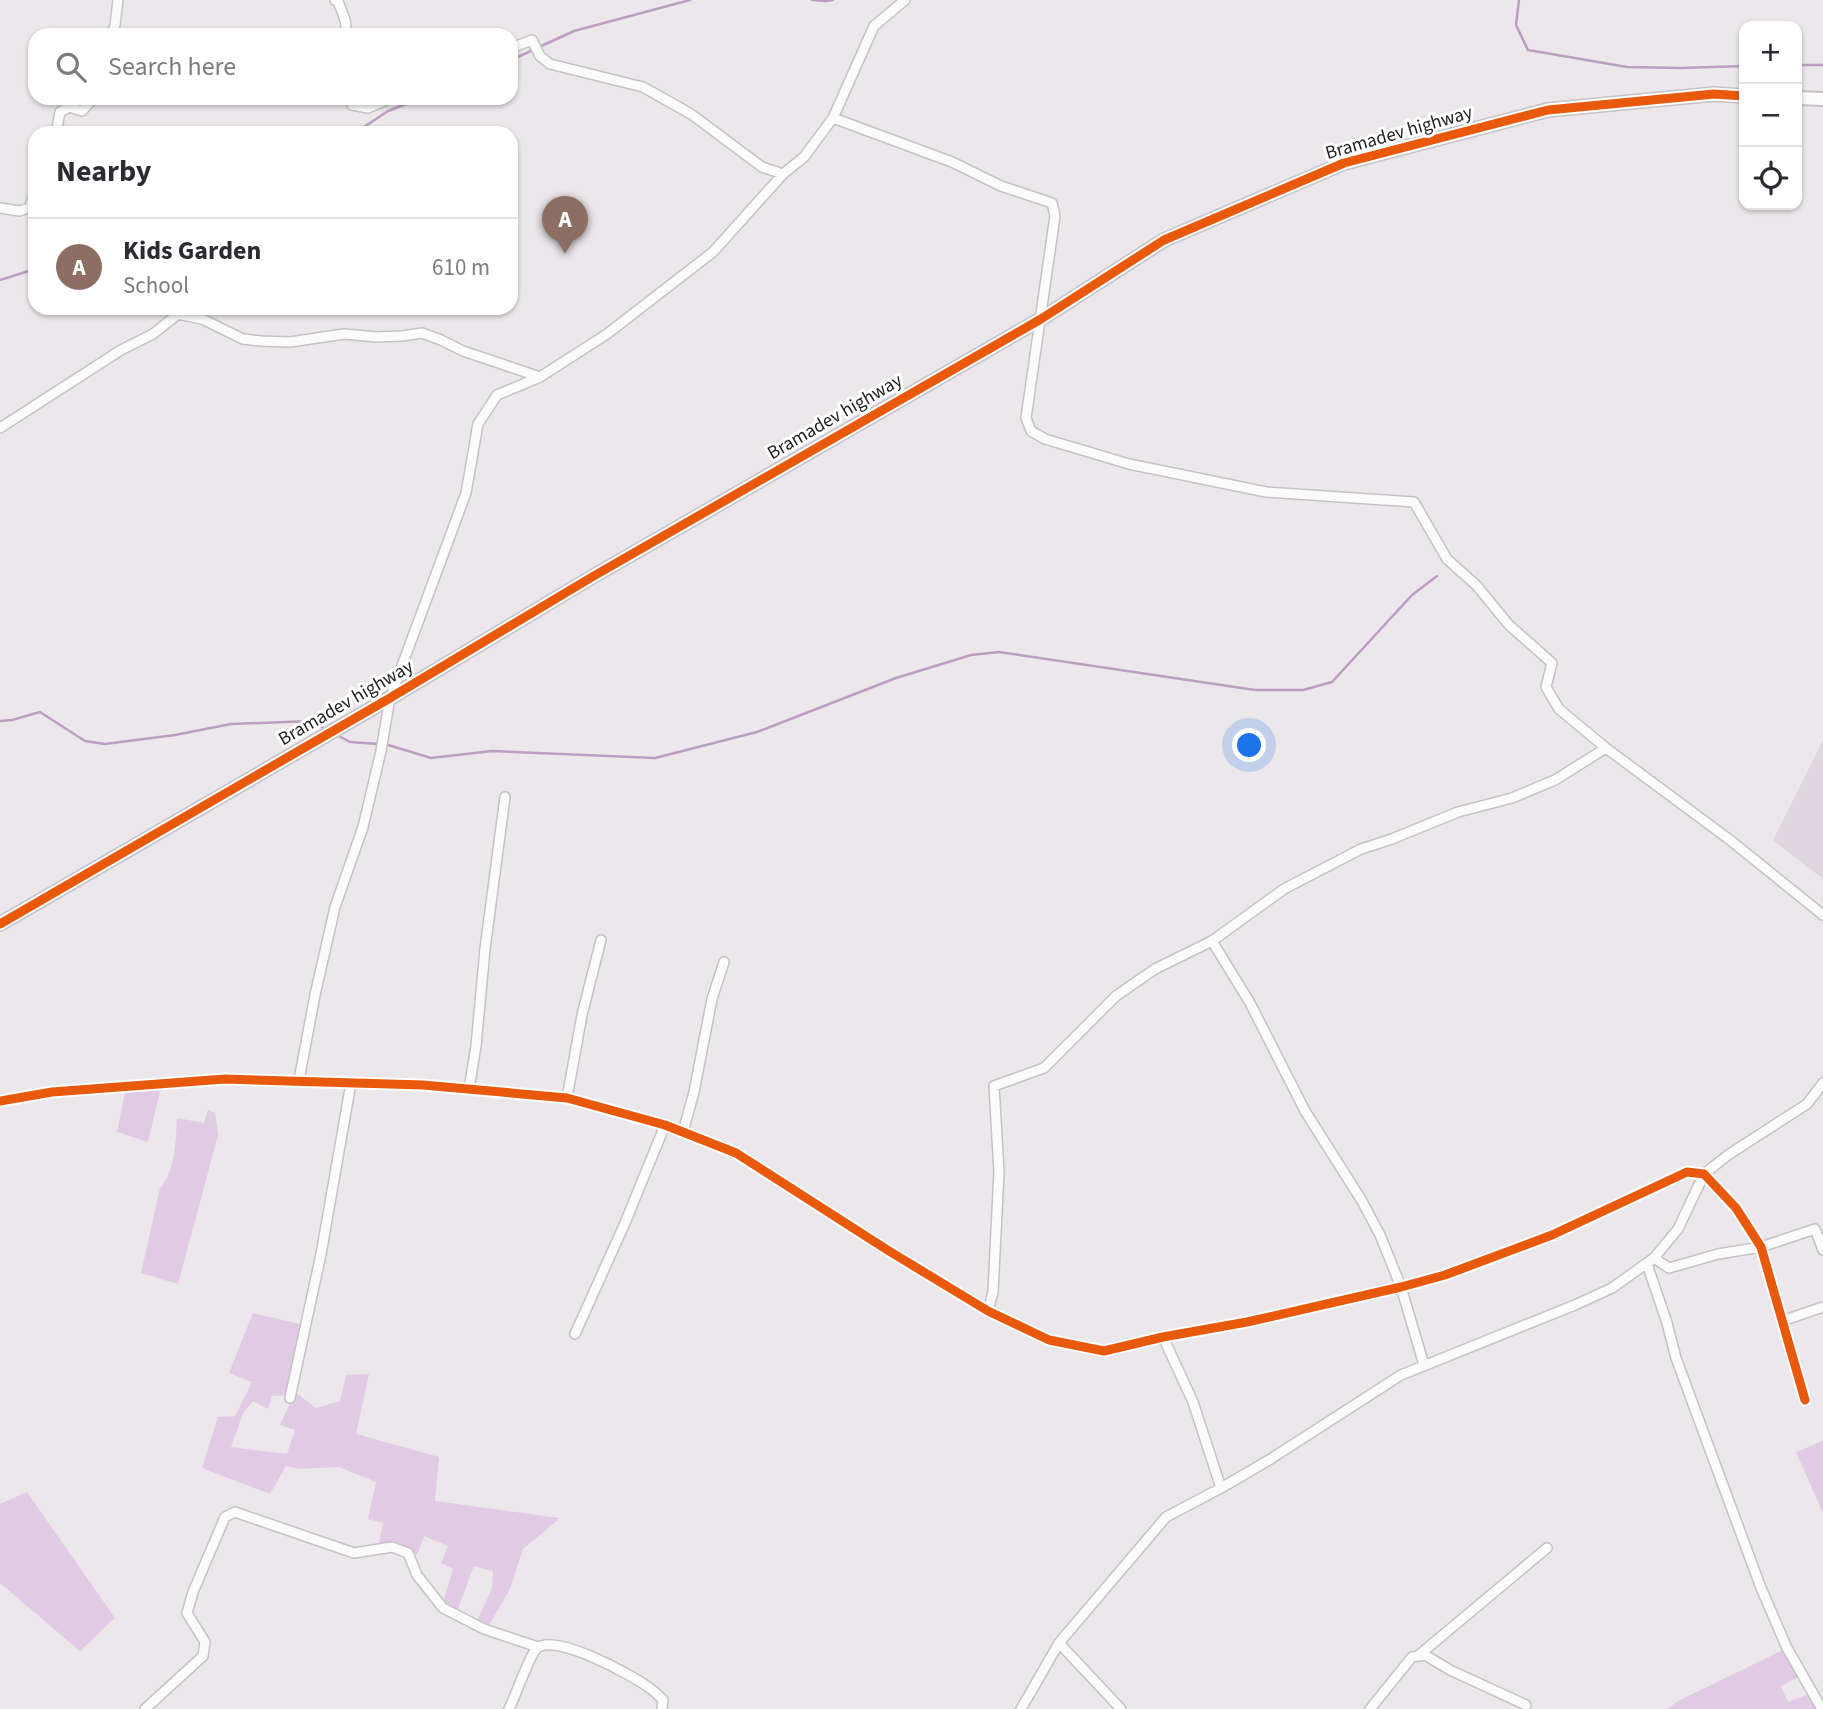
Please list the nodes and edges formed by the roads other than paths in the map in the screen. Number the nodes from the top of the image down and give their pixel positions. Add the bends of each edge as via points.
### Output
1 (118, 0) edge
2 (335, 0) edge
3 (905, 0) edge
4 (114, 28) edge
5 (346, 28) edge
6 (518, 45) edge
7 (1739, 96) edge
8 (1802, 97) edge
9 (1823, 99) edge
10 (86, 105) edge
11 (352, 105) edge
12 (375, 105) edge
13 (833, 118) junction
14 (58, 126) edge
15 (783, 173) junction
16 (0, 208) edge
17 (28, 208) edge
18 (177, 315) edge
19 (183, 315) edge
20 (1041, 319) junction
21 (540, 377) junction
22 (0, 428) edge
23 (390, 698) junction
24 (1606, 748) junction
25 (505, 797) dead end
26 (1823, 915) edge
27 (0, 924) edge
28 (601, 940) dead end
29 (1212, 941) junction
30 (724, 962) dead end
31 (299, 1080) junction
32 (351, 1083) junction
33 (1823, 1083) edge
34 (469, 1089) junction
35 (567, 1098) junction
36 (0, 1101) edge
37 (666, 1125) junction
38 (683, 1132) junction
39 (1704, 1174) junction
40 (1760, 1247) junction
41 (1823, 1250) edge
42 (1651, 1261) junction
43 (1401, 1287) junction
44 (1823, 1307) edge
45 (988, 1311) junction
46 (1782, 1321) junction
47 (575, 1334) dead end
48 (1163, 1337) junction
49 (1424, 1365) junction
50 (290, 1398) dead end
51 (1805, 1401) dead end
52 (1221, 1488) junction
53 (1547, 1548) dead end
54 (1059, 1643) junction
55 (538, 1647) junction
56 (1418, 1656) junction
57 (1526, 1705) dead end
58 (145, 1709) edge
59 (509, 1709) edge
60 (662, 1709) edge
61 (1021, 1709) edge
62 (1121, 1709) edge
63 (1370, 1709) edge
64 (1822, 1709) edge

1 - 4 street
2 - 5 street
3 - 13 street via 874,26
6 - 15 street via 532,40 550,64 643,87 691,114 762,167
7 - 20 street, Bramadev highway via 1714,94 1548,110 1345,163 1164,240
8 - 9 street
10 - 14 street via 82,111 69,107 61,112
11 - 12 street
13 - 15 street via 804,157
13 - 20 street via 1052,203 1055,216
15 - 21 street via 713,252 607,334
16 - 17 street
18 - 22 street
19 - 21 street via 243,339 261,341 422,333
20 - 23 street, Bramadev highway
20 - 24 street via 1026,418 1031,431 1129,464 1266,492 1414,502 1447,559 1552,663 1546,687 1559,709
21 - 23 street via 496,395 478,424 466,493
23 - 27 street, Bramadev highway
23 - 31 street via 363,827 335,907
24 - 26 street
24 - 29 street via 1544,785 1361,849 1283,889
25 - 34 street
28 - 35 street
29 - 43 street via 1250,1003 1305,1111 1362,1201
29 - 45 street via 1155,969 1116,996 1044,1068 994,1086 999,1172
30 - 38 street
31 - 32 street
31 - 36 street via 214,1080 52,1092
32 - 34 street
32 - 50 street
33 - 39 street via 1807,1104
34 - 35 street
35 - 37 street
37 - 38 street
37 - 47 street
38 - 45 street via 736,1153
39 - 40 street via 1736,1208
39 - 42 street via 1678,1228
39 - 43 street via 1687,1172 1552,1235 1476,1265
40 - 41 street via 1815,1229
40 - 42 street via 1669,1268
40 - 46 street
42 - 49 street via 1612,1288 1575,1305
42 - 64 street via 1676,1358 1761,1588 1787,1648
43 - 48 street
43 - 49 street
44 - 46 street
45 - 48 street via 1049,1340 1104,1350
46 - 51 street
48 - 52 street via 1193,1402
49 - 52 street
52 - 54 street via 1166,1517
53 - 56 street
54 - 61 street
54 - 62 street
55 - 58 street via 443,1608 417,1576 408,1553 392,1548 354,1553 234,1512 225,1517 187,1613 205,1642 203,1656
55 - 59 street
55 - 60 street via 548,1644 579,1651 617,1669 663,1700
56 - 57 street via 1425,1655
56 - 63 street via 1412,1657

